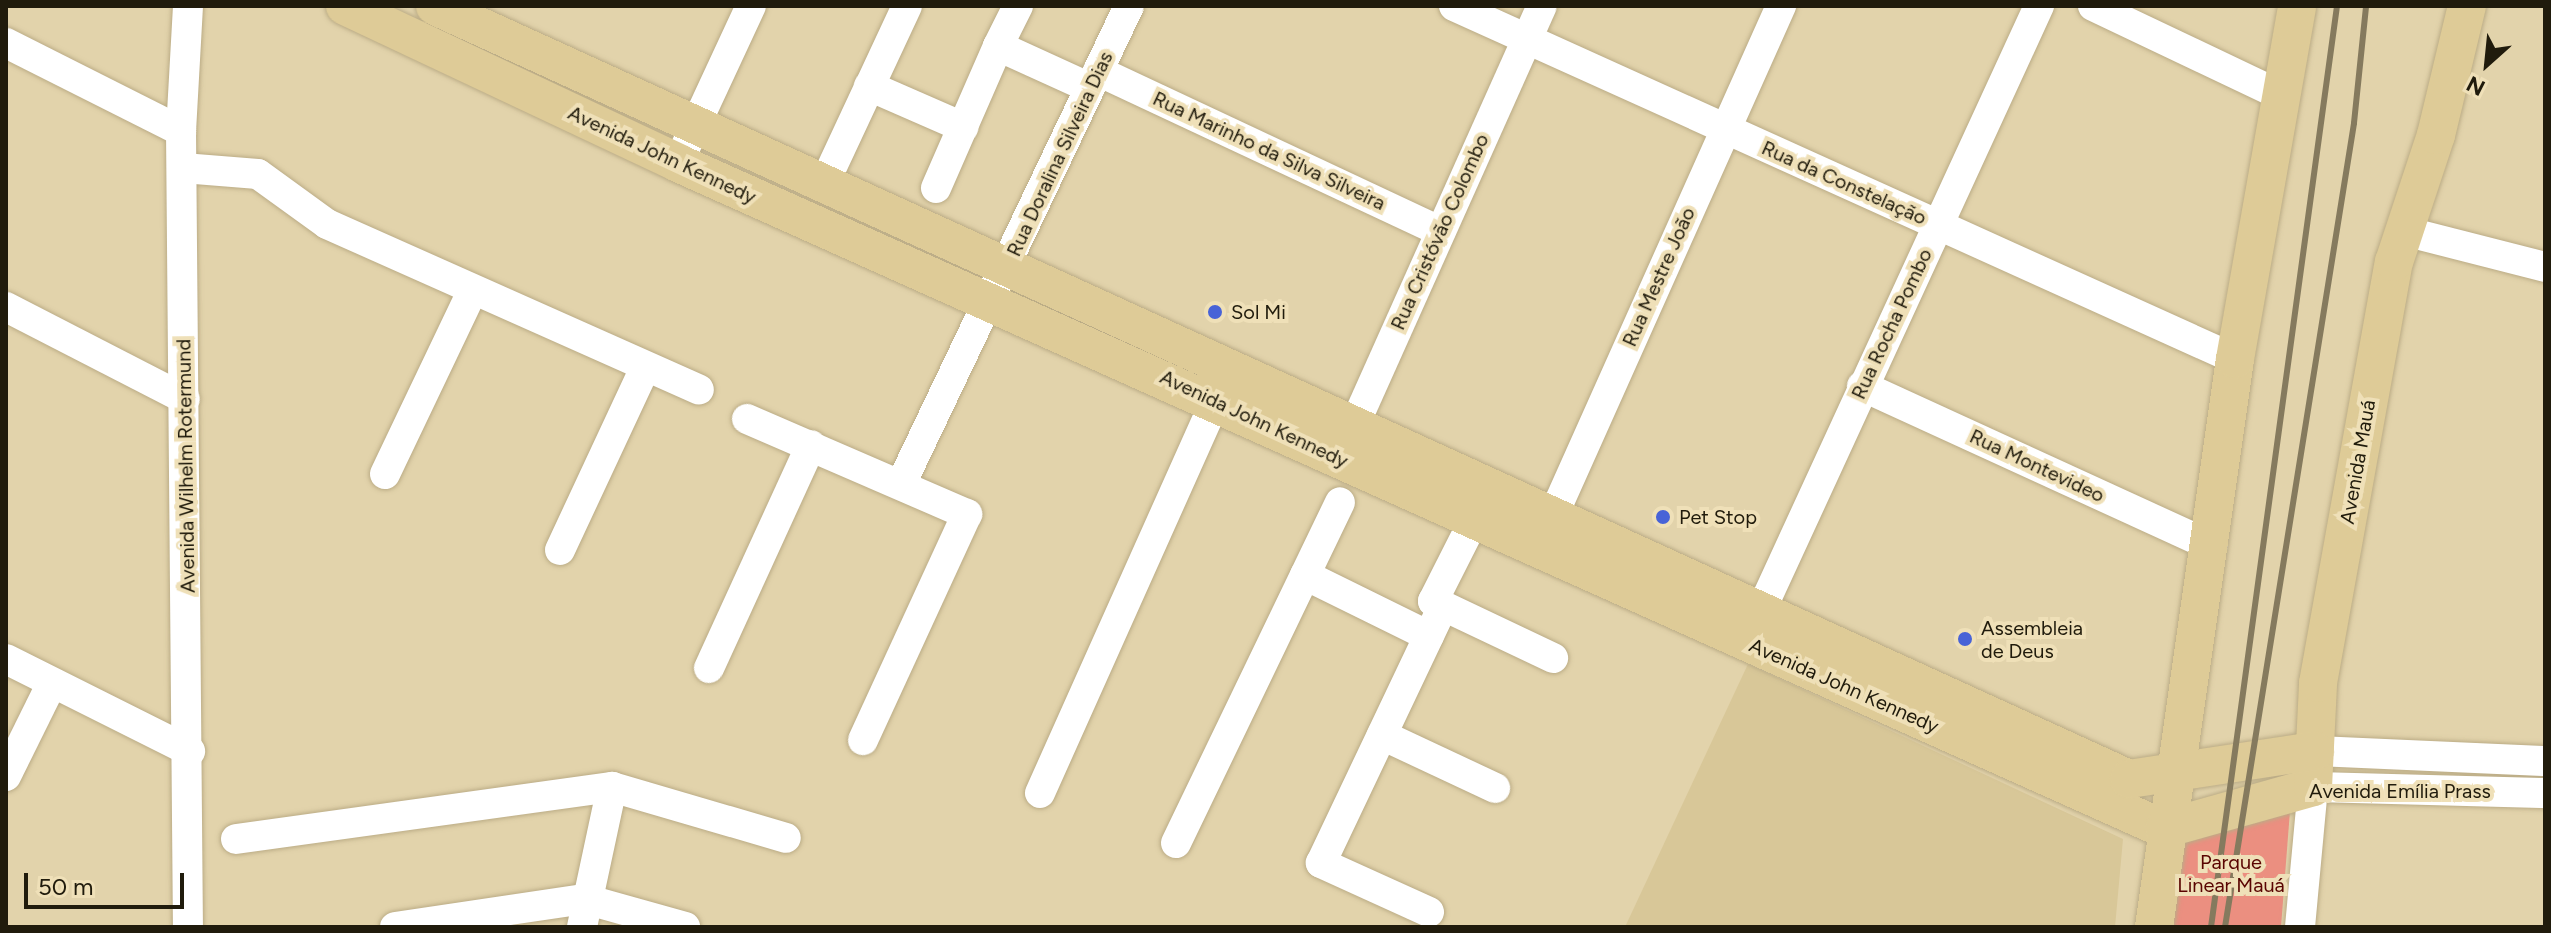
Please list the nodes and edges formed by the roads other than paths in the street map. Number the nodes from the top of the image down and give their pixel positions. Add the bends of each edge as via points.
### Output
1 (188, 6) edge
2 (345, 6) edge
3 (435, 6) edge
4 (751, 6) edge
5 (907, 6) edge
6 (1018, 6) edge
7 (1129, 6) edge
8 (1454, 6) edge
9 (1542, 6) edge
10 (1781, 6) edge
11 (2039, 6) edge
12 (2093, 6) edge
13 (2297, 6) edge
14 (2467, 6) edge
15 (1527, 39) junction
16 (6, 43) edge
17 (998, 46) junction
18 (1094, 80) junction
19 (869, 86) junction
20 (2285, 97) junction
21 (694, 126) junction
22 (963, 127) junction
23 (1724, 129) junction
24 (181, 131) junction
25 (678, 163) junction
26 (183, 168) junction
27 (824, 184) junction
28 (936, 188) dead end
29 (1939, 224) junction
30 (1440, 231) junction
31 (2404, 231) junction
32 (1008, 267) junction
33 (2545, 267) edge
34 (472, 292) junction
35 (991, 302) junction
36 (6, 307) edge
37 (2235, 359) junction
38 (645, 368) junction
39 (1862, 386) junction
40 (699, 390) dead end
41 (185, 399) junction
42 (1216, 400) junction
43 (747, 419) dead end
44 (1347, 443) junction
45 (811, 445) junction
46 (385, 474) dead end
47 (902, 482) junction
48 (1340, 502) dead end
49 (1474, 520) junction
50 (1546, 532) junction
51 (2212, 546) junction
52 (560, 550) dead end
53 (1305, 575) junction
54 (1443, 606) junction
55 (1754, 627) junction
56 (1429, 636) junction
57 (1553, 658) dead end
58 (6, 659) edge
59 (709, 668) dead end
60 (52, 683) junction
61 (1382, 735) junction
62 (863, 740) dead end
63 (190, 751) junction
64 (2545, 761) edge
65 (2314, 769) junction
66 (2172, 773) junction
67 (6, 776) edge
68 (612, 787) junction
69 (1495, 788) dead end
70 (1040, 793) dead end
71 (2545, 793) edge
72 (2164, 829) junction
73 (786, 838) dead end
74 (236, 839) dead end
75 (1176, 843) dead end
76 (1429, 912) dead end
77 (584, 913) edge
78 (188, 927) edge
79 (395, 927) edge
80 (685, 927) edge
81 (2154, 927) edge
82 (2300, 927) edge

1 - 24 street, Avenida Wilhelm Rotermund
2 - 25 main road, Avenida John Kennedy
3 - 21 main road, Avenida John Kennedy
4 - 21 street
5 - 19 street
6 - 17 street
7 - 18 street, Rua Doralina Silveira Dias
8 - 15 street, Rua da Constelação
9 - 15 street, Rua Cristóvão Colombo
10 - 23 street, Rua Mestre João
11 - 29 street, Rua Rocha Pombo
12 - 20 street
13 - 20 main road
14 - 31 main road, Avenida Mauá
15 - 23 street, Rua da Constelação
15 - 30 street, Rua Cristóvão Colombo
16 - 24 street
17 - 18 street, Rua Marinho da Silva Silveira
17 - 22 street
18 - 30 street, Rua Marinho da Silva Silveira
18 - 32 street, Rua Doralina Silveira Dias
19 - 22 street
19 - 27 street
20 - 37 main road
21 - 25 street
21 - 27 main road, Avenida John Kennedy
22 - 28 street
23 - 29 street, Rua da Constelação
23 - 50 street, Rua Mestre João
24 - 26 street, Avenida Wilhelm Rotermund
25 - 35 main road, Avenida John Kennedy
26 - 34 street via 258,174 327,224
26 - 41 street, Avenida Wilhelm Rotermund
27 - 32 main road, Avenida John Kennedy
29 - 37 street, Rua da Constelação
29 - 39 street, Rua Rocha Pombo
30 - 44 street, Rua Cristóvão Colombo
31 - 33 street
31 - 65 main road, Avenida Mauá via 2318,683
32 - 35 street, Rua Doralina Silveira Dias
32 - 44 main road, Avenida John Kennedy
34 - 38 street
34 - 46 street
35 - 42 main road, Avenida John Kennedy
35 - 47 street, Rua Doralina Silveira Dias
36 - 41 street
37 - 51 main road
38 - 40 street
38 - 52 street
39 - 51 street, Rua Montevideo
39 - 55 street, Rua Rocha Pombo
41 - 63 street, Avenida Wilhelm Rotermund
42 - 44 main road, Avenida John Kennedy
42 - 70 street
43 - 45 street
44 - 49 main road, Avenida John Kennedy
44 - 50 main road, Avenida John Kennedy
45 - 47 street
45 - 59 street
47 - 62 street via 967,514
48 - 53 street
49 - 50 main road, Avenida John Kennedy
49 - 54 street via 1433,601
50 - 55 main road, Avenida John Kennedy
51 - 66 main road
53 - 56 street
53 - 75 street
54 - 56 street
54 - 57 street
55 - 66 main road, Avenida John Kennedy via 2129,779
55 - 72 main road, Avenida John Kennedy
56 - 61 street
58 - 60 street
60 - 63 street
60 - 67 street
61 - 69 street
61 - 76 street via 1321,863
63 - 78 street, Avenida Wilhelm Rotermund
64 - 65 street, Avenida Emília Prass
65 - 66 main road, Avenida Emília Prass
65 - 71 street, Avenida Emília Prass
65 - 72 main road, Avenida Emília Prass
65 - 82 street, Avenida Mauá
66 - 72 main road
68 - 73 street
68 - 74 street
68 - 77 street
72 - 81 main road
77 - 79 street
77 - 80 street

